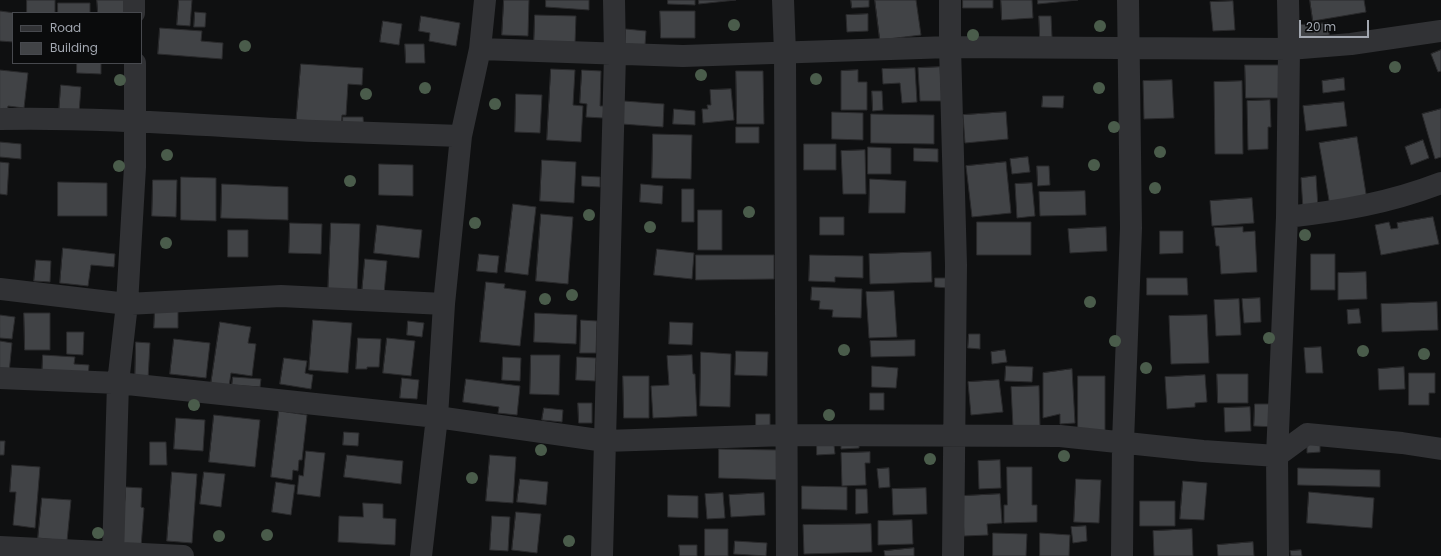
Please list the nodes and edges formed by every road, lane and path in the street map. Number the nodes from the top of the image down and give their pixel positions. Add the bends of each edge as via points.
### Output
1 (134, 0) edge
2 (485, 0) edge
3 (614, 0) edge
4 (783, 0) edge
5 (950, 0) edge
6 (1128, 0) edge
7 (1288, 0) edge
8 (134, 12) edge
9 (1441, 31) edge
10 (950, 47) junction
11 (1129, 48) junction
12 (480, 49) junction
13 (1289, 49) junction
14 (785, 53) junction
15 (615, 54) junction
16 (135, 64) edge
17 (0, 119) edge
18 (136, 122) junction
19 (460, 136) junction
20 (1441, 183) edge
21 (1287, 217) junction
22 (0, 289) edge
23 (127, 304) junction
24 (444, 304) junction
25 (0, 378) edge
26 (118, 383) junction
27 (437, 417) junction
28 (786, 435) junction
29 (954, 435) junction
30 (605, 442) junction
31 (1123, 442) junction
32 (1441, 450) edge
33 (1277, 456) junction
34 (0, 547) edge
35 (113, 554) edge
36 (182, 556) edge
37 (421, 556) edge
38 (602, 556) edge
39 (787, 556) edge
40 (953, 556) edge
41 (1122, 556) edge
42 (1278, 556) edge

1 - 8 street
2 - 12 street
3 - 15 street
4 - 14 street
5 - 10 street
6 - 11 street
7 - 13 street
9 - 13 street via 1351,44
10 - 11 street
10 - 14 street
10 - 29 street via 956,265
11 - 13 street
11 - 31 street via 1131,228
12 - 15 street
12 - 19 street
13 - 21 street
14 - 15 street via 683,56
14 - 28 street
15 - 30 street
16 - 18 street
17 - 18 street via 49,118
18 - 19 street
18 - 23 street
19 - 24 street
20 - 21 street via 1422,191 1340,211
21 - 33 street
22 - 23 street
23 - 24 street via 281,296
23 - 26 street
24 - 27 street
25 - 26 street
26 - 27 street
26 - 35 street
27 - 30 street
27 - 37 street
28 - 29 street
28 - 30 street
28 - 39 street
29 - 31 street via 1060,436
29 - 40 street
30 - 38 street
31 - 33 street
31 - 41 street
32 - 33 street via 1402,443 1307,434
33 - 42 street
34 - 35 street
35 - 36 street

